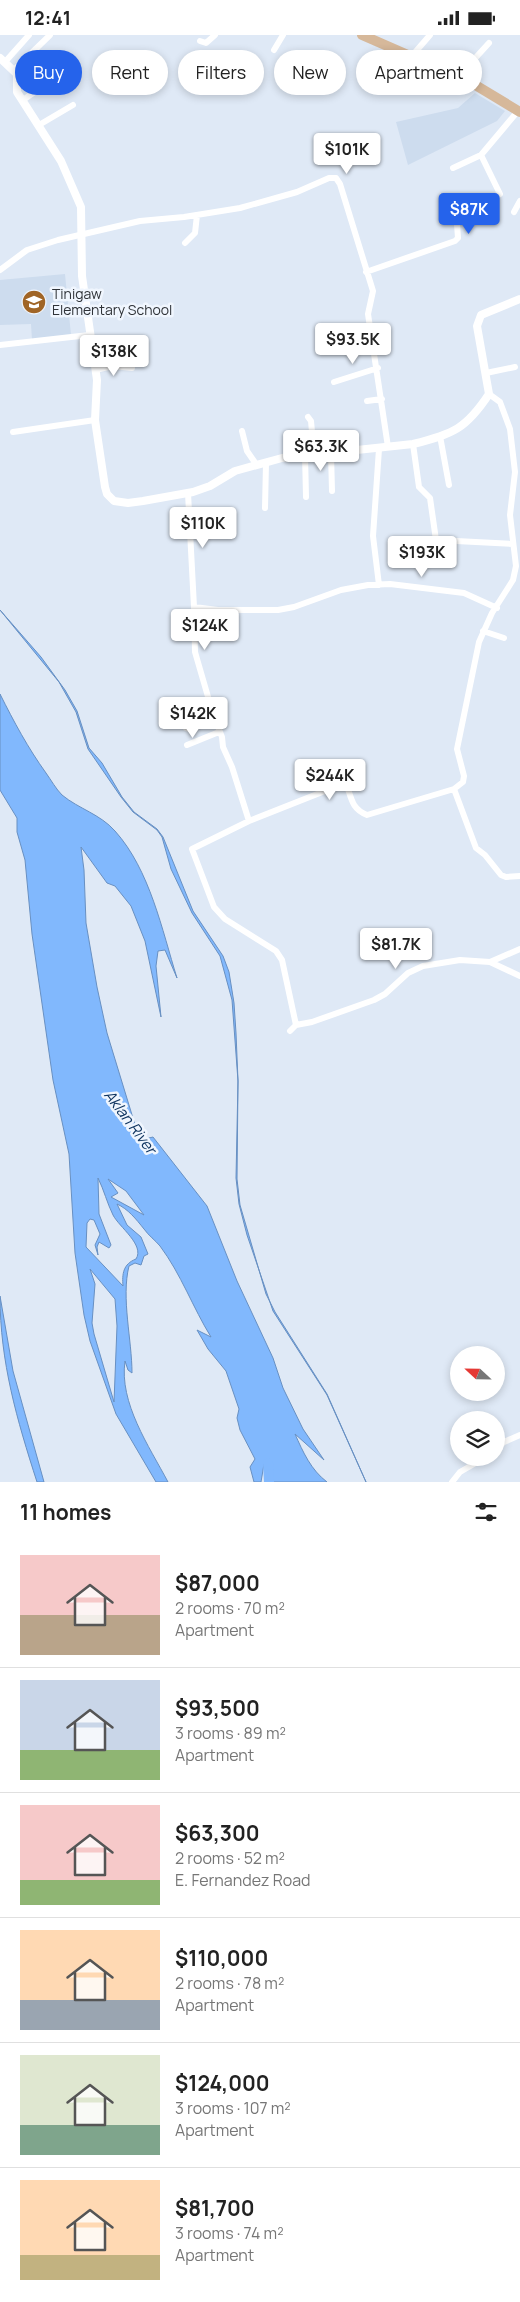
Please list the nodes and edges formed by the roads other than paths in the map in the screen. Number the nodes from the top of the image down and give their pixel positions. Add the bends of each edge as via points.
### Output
1 (29, 35) edge
2 (50, 35) edge
3 (215, 35) edge
4 (283, 35) edge
5 (362, 35) edge
6 (430, 35) edge
7 (200, 41) dead end
8 (489, 43) dead end
9 (274, 50) dead end
10 (395, 50) edge
11 (416, 50) edge
12 (482, 51) edge
13 (2, 60) edge
14 (14, 70) junction
15 (482, 89) edge
16 (30, 95) edge
17 (23, 100) junction
18 (73, 105) dead end
19 (519, 112) edge
20 (39, 125) junction
21 (481, 155) junction
22 (453, 168) dead end
23 (520, 201) edge
24 (514, 212) dead end
25 (197, 215) junction
26 (80, 235) junction
27 (185, 243) dead end
28 (0, 269) edge
29 (366, 272) junction
30 (520, 299) edge
31 (89, 335) junction
32 (0, 345) edge
33 (515, 367) dead end
34 (132, 368) dead end
35 (378, 368) junction
36 (95, 370) junction
37 (486, 373) junction
38 (334, 382) dead end
39 (489, 394) junction
40 (382, 399) junction
41 (367, 401) dead end
42 (308, 417) dead end
43 (95, 420) junction
44 (242, 431) dead end
45 (13, 432) dead end
46 (440, 436) junction
47 (413, 444) junction
48 (388, 447) junction
49 (379, 449) junction
50 (314, 453) junction
51 (331, 453) junction
52 (305, 455) junction
53 (266, 463) junction
54 (256, 464) junction
55 (518, 473) edge
56 (449, 485) dead end
57 (332, 491) dead end
58 (188, 493) junction
59 (306, 497) dead end
60 (265, 508) dead end
61 (436, 540) dead end
62 (515, 540) edge
63 (456, 541) dead end
64 (379, 585) junction
65 (194, 607) junction
66 (496, 608) junction
67 (483, 631) junction
68 (504, 638) dead end
69 (172, 716) dead end
70 (214, 720) junction
71 (219, 731) junction
72 (187, 745) dead end
73 (454, 789) junction
74 (249, 821) junction
75 (520, 876) edge
76 (520, 949) edge
77 (490, 962) junction
78 (520, 976) edge
79 (296, 1025) junction
80 (290, 1031) dead end
81 (520, 1435) edge
82 (505, 1442) edge
83 (469, 1466) edge
84 (452, 1482) edge

1 - 13 street
2 - 14 street
3 - 7 street via 206,43
4 - 9 street
5 - 10 main road
6 - 11 street
8 - 12 street
13 - 14 street
14 - 17 street via 18,76 16,89
15 - 19 main road
16 - 17 street
17 - 20 street
18 - 20 street
19 - 21 street
20 - 26 street via 78,197
21 - 22 street
21 - 29 street via 500,194 461,213 457,224 458,239
23 - 24 street
25 - 26 street via 140,221
25 - 27 street via 195,233
25 - 29 street via 262,203 336,178
26 - 28 street via 27,250
26 - 31 street
29 - 35 street via 373,291 368,314
30 - 37 street via 478,319 476,325
31 - 32 street
31 - 36 street
33 - 37 street
34 - 36 street via 114,366
35 - 38 street
35 - 40 street
36 - 43 street via 98,391
37 - 39 street
39 - 46 street via 463,427
39 - 55 street via 504,410
40 - 41 street
40 - 48 street
42 - 50 street via 312,421
43 - 45 street
43 - 58 street via 105,487 114,501 128,503
44 - 54 street via 247,451
46 - 47 street
46 - 56 street
47 - 48 street
47 - 61 street via 419,487 430,498
48 - 49 street
49 - 51 street
49 - 64 street via 373,536
50 - 51 street
50 - 52 street
51 - 57 street
52 - 53 street
52 - 59 street
53 - 54 street
53 - 60 street
54 - 58 street
55 - 62 street via 510,515
58 - 65 street
62 - 63 street
62 - 66 street via 515,574
64 - 65 street via 341,590 278,610
64 - 66 street via 464,593
65 - 70 street via 195,652
66 - 67 street
67 - 68 street
67 - 73 street via 458,749 463,782
69 - 70 street via 179,715 189,729
70 - 71 street
71 - 72 street
71 - 74 street
73 - 74 street via 367,815 359,812 348,789 340,785
73 - 75 street via 478,851 486,855 501,875
74 - 79 street via 192,849 214,907 225,919 276,951 282,960
76 - 77 street
77 - 78 street
77 - 79 street via 460,960 423,966 408,973 374,1000
79 - 80 street
81 - 82 street
83 - 84 street via 460,1471

